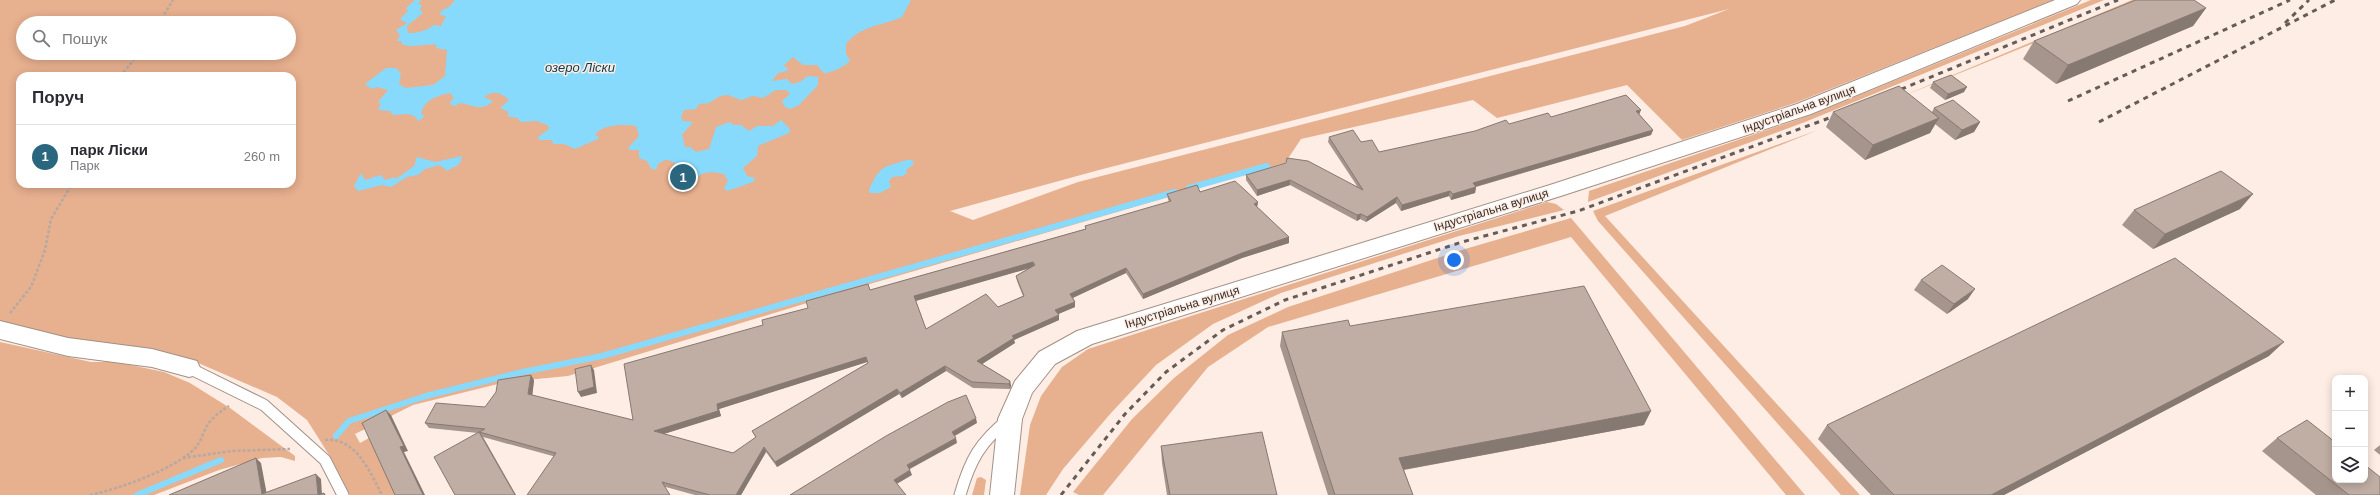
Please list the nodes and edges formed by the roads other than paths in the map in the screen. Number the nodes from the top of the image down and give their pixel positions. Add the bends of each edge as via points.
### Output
1 (2071, 0) edge
2 (4, 323) edge
3 (189, 368) joint
4 (1010, 419) junction
5 (342, 495) edge
6 (960, 495) edge
7 (1002, 495) edge

1 - 4 street, Індустріальна вулиця via 1804,109 1560,189 1085,337 1047,358 1023,388
2 - 3 street via 68,347 152,358
3 - 5 lane via 264,405 326,460
4 - 6 lane via 988,435 968,464
4 - 7 street, Індустріальна вулиця

